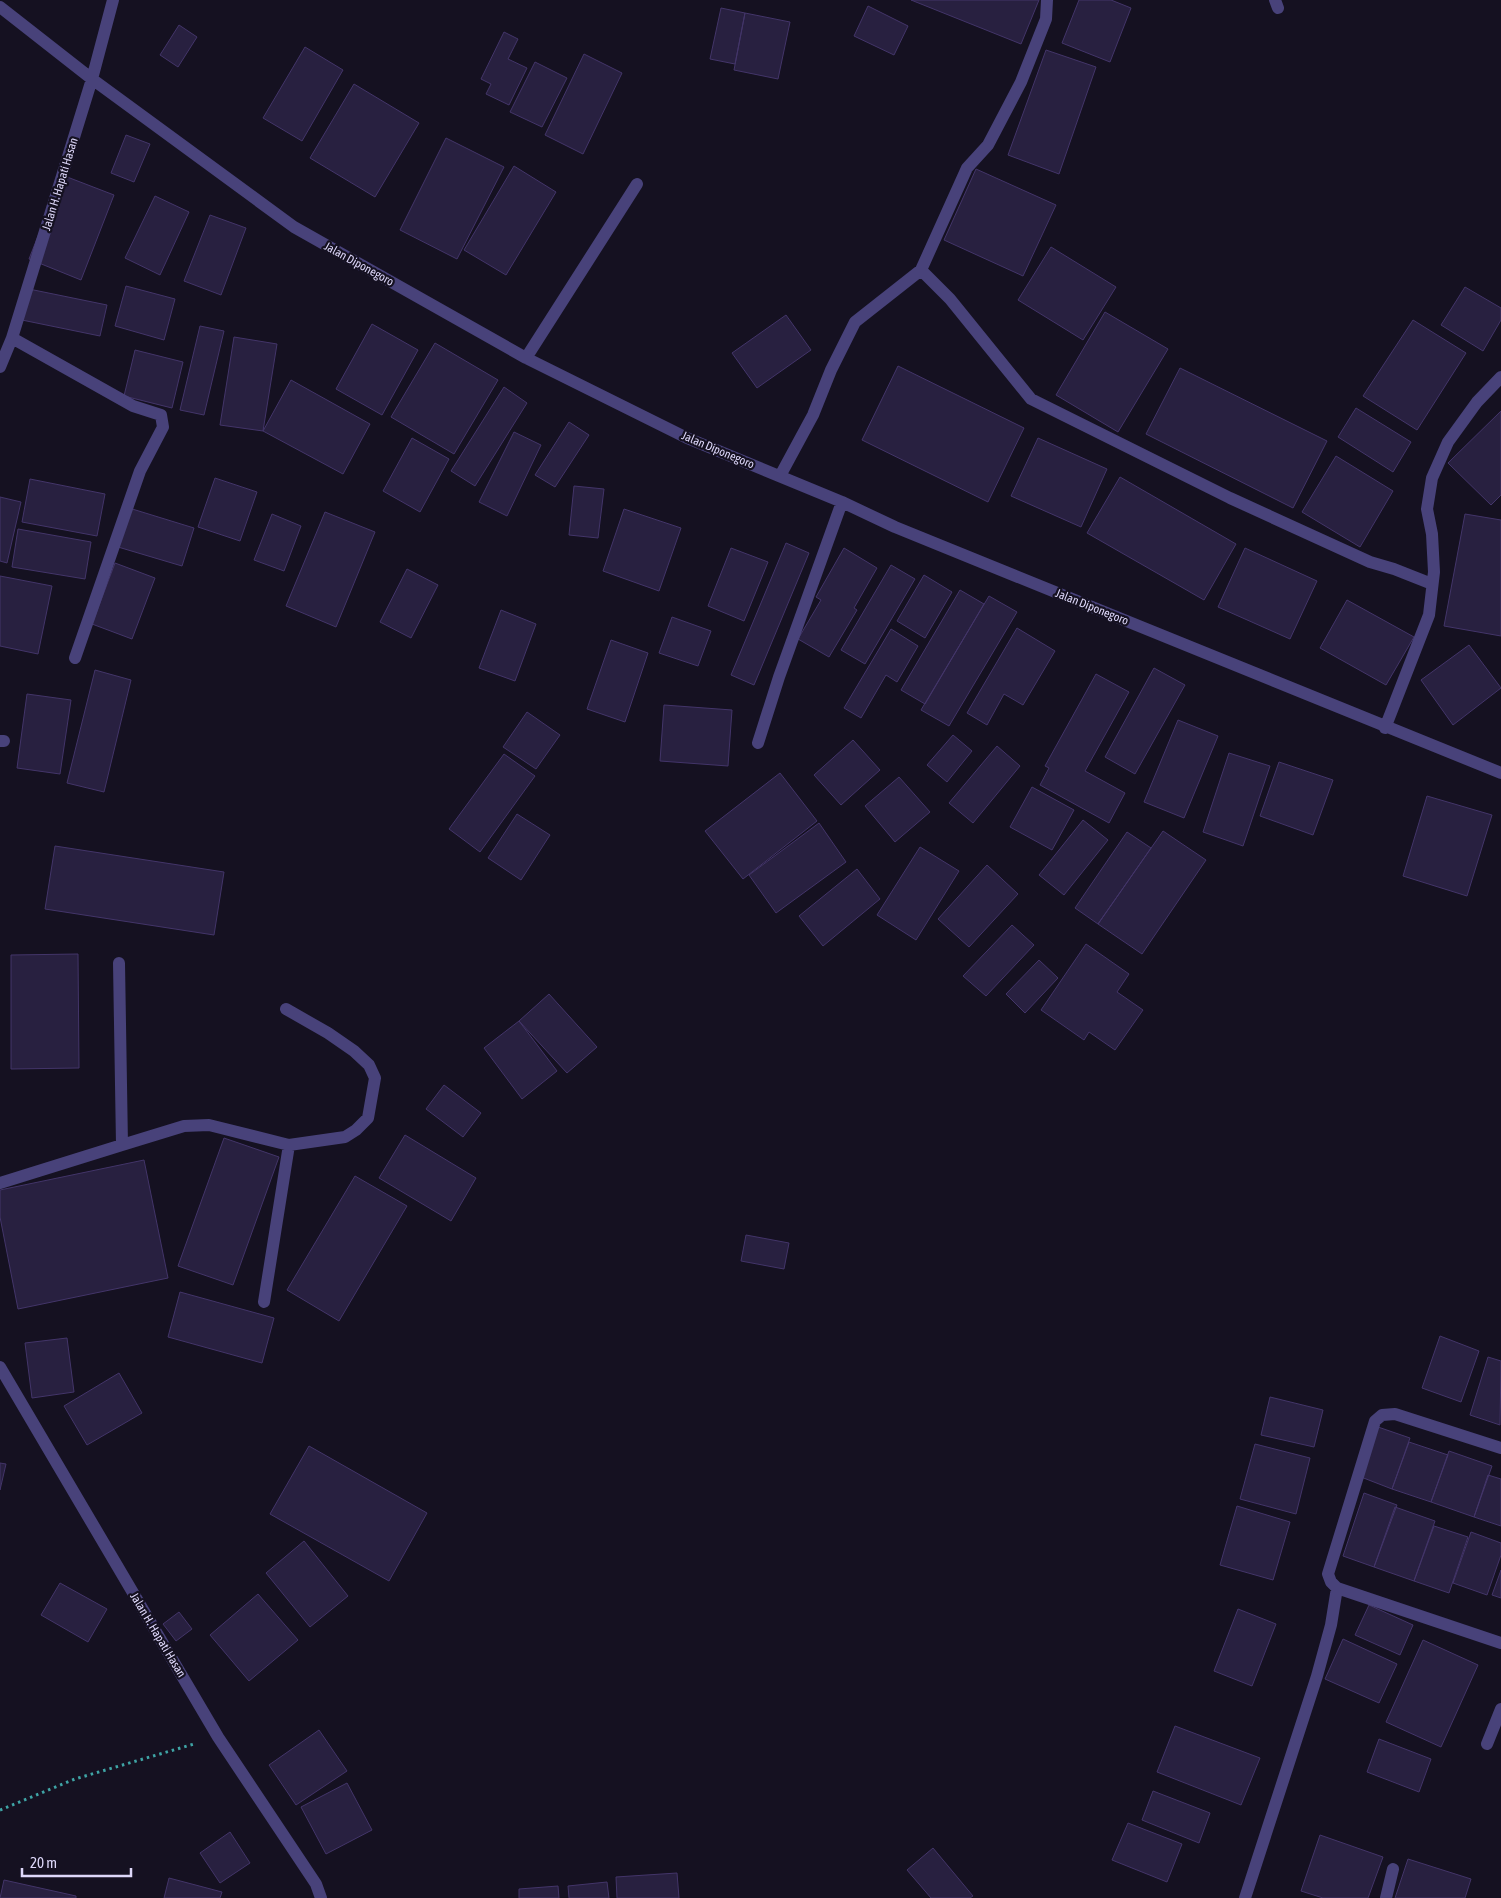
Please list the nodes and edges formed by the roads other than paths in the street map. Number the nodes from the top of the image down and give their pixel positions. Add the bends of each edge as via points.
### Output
1 (113, 0) edge
2 (1047, 0) edge
3 (0, 7) edge
4 (92, 79) junction
5 (637, 184) dead end
6 (921, 270) junction
7 (12, 338) junction
8 (526, 358) junction
9 (0, 367) edge
10 (1501, 377) edge
11 (780, 476) junction
12 (842, 502) junction
13 (1432, 584) junction
14 (75, 658) dead end
15 (1385, 728) junction
16 (758, 743) dead end
17 (1501, 773) edge
18 (119, 963) dead end
19 (286, 1009) dead end
20 (122, 1145) junction
21 (289, 1145) junction
22 (0, 1182) edge
23 (264, 1302) dead end
24 (0, 1367) edge
25 (1501, 1448) edge
26 (1337, 1588) junction
27 (1501, 1643) edge
28 (1501, 1709) edge
29 (1487, 1744) dead end
30 (1393, 1869) dead end
31 (321, 1898) edge
32 (1245, 1898) edge
33 (1386, 1898) edge

1 - 4 street, Jalan H. Hapati Hasan
2 - 6 street via 1046,19 1021,82 988,145 967,168
3 - 4 street, Jalan Diponegoro
4 - 7 street, Jalan H. Hapati Hasan
4 - 8 street, Jalan Diponegoro via 294,228
5 - 8 street
6 - 11 street via 855,322 813,414
6 - 13 street via 950,299 1031,400 1230,498 1370,562
7 - 9 street, Jalan H. Hapati Hasan
7 - 14 street via 133,406 161,415 163,427 140,471
8 - 11 street, Jalan Diponegoro via 687,438
10 - 13 street via 1477,402 1448,442 1432,478 1427,508 1432,534
11 - 12 street, Jalan Diponegoro
12 - 15 street, Jalan Diponegoro via 895,527
12 - 16 street
13 - 15 street via 1430,614
15 - 17 street, Jalan Diponegoro
18 - 20 street
19 - 21 street via 354,1051 369,1066 375,1078 368,1118 356,1130 345,1137
20 - 21 street via 184,1126 209,1125
20 - 22 street
21 - 23 street
24 - 31 street, Jalan H. Hapati Hasan via 218,1737 316,1884
25 - 26 street via 1395,1414 1382,1414 1375,1421 1328,1574
26 - 27 street
26 - 32 street via 1332,1625 1317,1676
28 - 29 street
30 - 33 street

